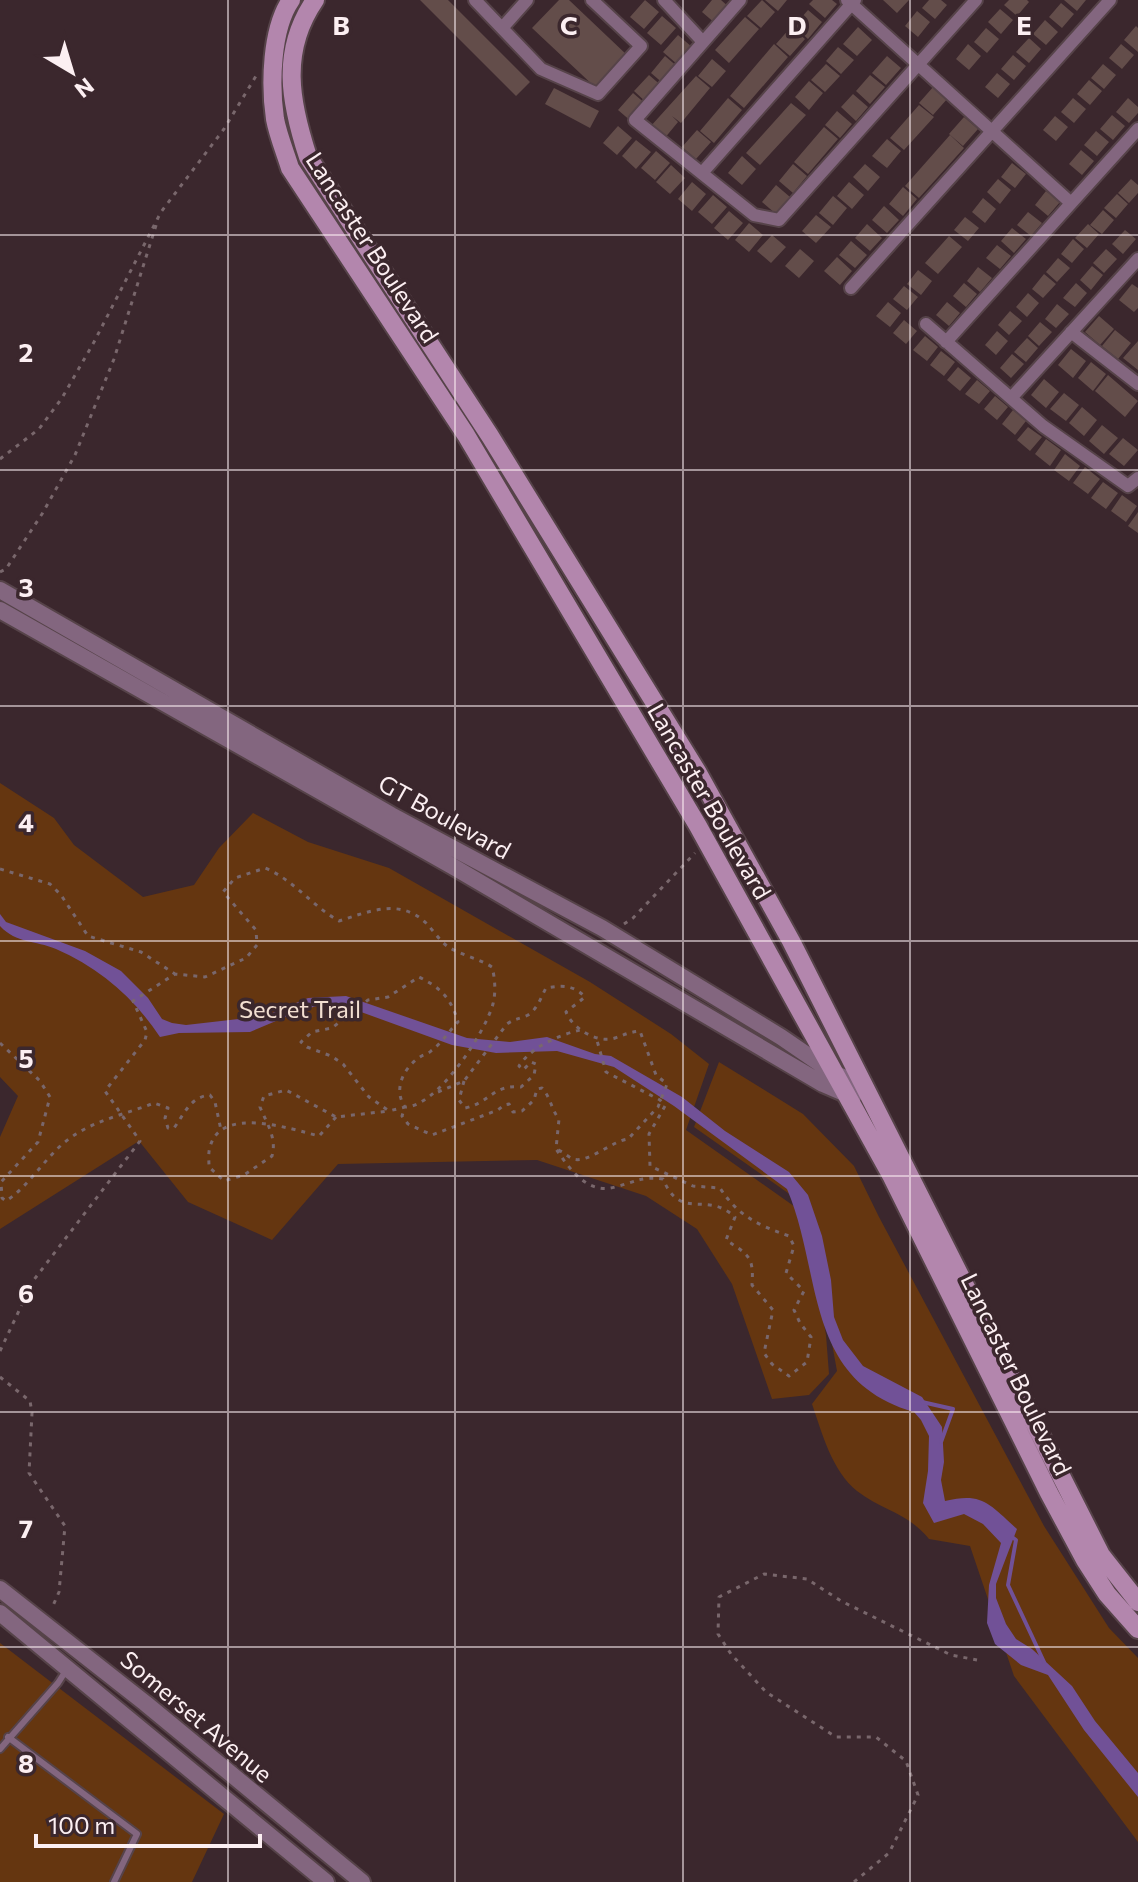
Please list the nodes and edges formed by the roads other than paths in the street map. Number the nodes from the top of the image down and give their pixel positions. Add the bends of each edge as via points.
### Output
1 (291, 0) edge
2 (315, 0) edge
3 (475, 0) edge
4 (527, 0) edge
5 (592, 0) edge
6 (664, 0) edge
7 (740, 0) edge
8 (976, 0) edge
9 (1110, 0) edge
10 (851, 1) edge
11 (503, 27) junction
12 (703, 42) junction
13 (918, 64) junction
14 (1138, 129) edge
15 (992, 131) junction
16 (702, 173) junction
17 (1071, 203) junction
18 (1136, 266) edge
19 (851, 288) dead end
20 (926, 324) dead end
21 (1071, 332) junction
22 (946, 342) junction
23 (1138, 384) edge
24 (1011, 398) junction
25 (1138, 478) edge
26 (0, 590) edge
27 (0, 610) edge
28 (835, 1074) junction
29 (857, 1091) junction
30 (0, 1589) edge
31 (1138, 1602) edge
32 (0, 1613) edge
33 (1138, 1629) edge
34 (80, 1651) junction
35 (68, 1668) junction
36 (8, 1737) junction
37 (0, 1749) edge
38 (114, 1882) edge
39 (326, 1882) edge
40 (362, 1882) edge

1 - 28 main road, Lancaster Boulevard via 284,10 272,74 275,121 290,168 466,435 698,826
2 - 29 main road, Lancaster Boulevard via 302,19 291,69 294,115 308,157 490,436 698,773 791,941
3 - 11 street
4 - 11 street
5 - 11 street via 641,46 598,94 541,69
6 - 12 street
7 - 12 street
8 - 13 street
9 - 15 street
10 - 13 street
10 - 16 street
12 - 16 street via 635,120
13 - 15 street
13 - 16 street via 779,220 754,215
14 - 17 street
15 - 17 street
15 - 19 street
17 - 22 street
18 - 21 street
20 - 22 street
21 - 23 street
21 - 24 street
22 - 24 street
24 - 25 street via 1128,486
26 - 28 street, GT Boulevard via 391,815 602,928
27 - 29 street, GT Boulevard via 823,1084
28 - 29 main road, Lancaster Boulevard
29 - 31 main road, Lancaster Boulevard via 874,1104 1101,1555
29 - 33 main road, Lancaster Boulevard via 1085,1560
30 - 34 street, Somerset Avenue
32 - 35 street, Somerset Avenue
34 - 35 street
34 - 40 street, Somerset Avenue
35 - 36 lane
35 - 39 street, Somerset Avenue
36 - 37 lane
36 - 38 lane via 137,1834

